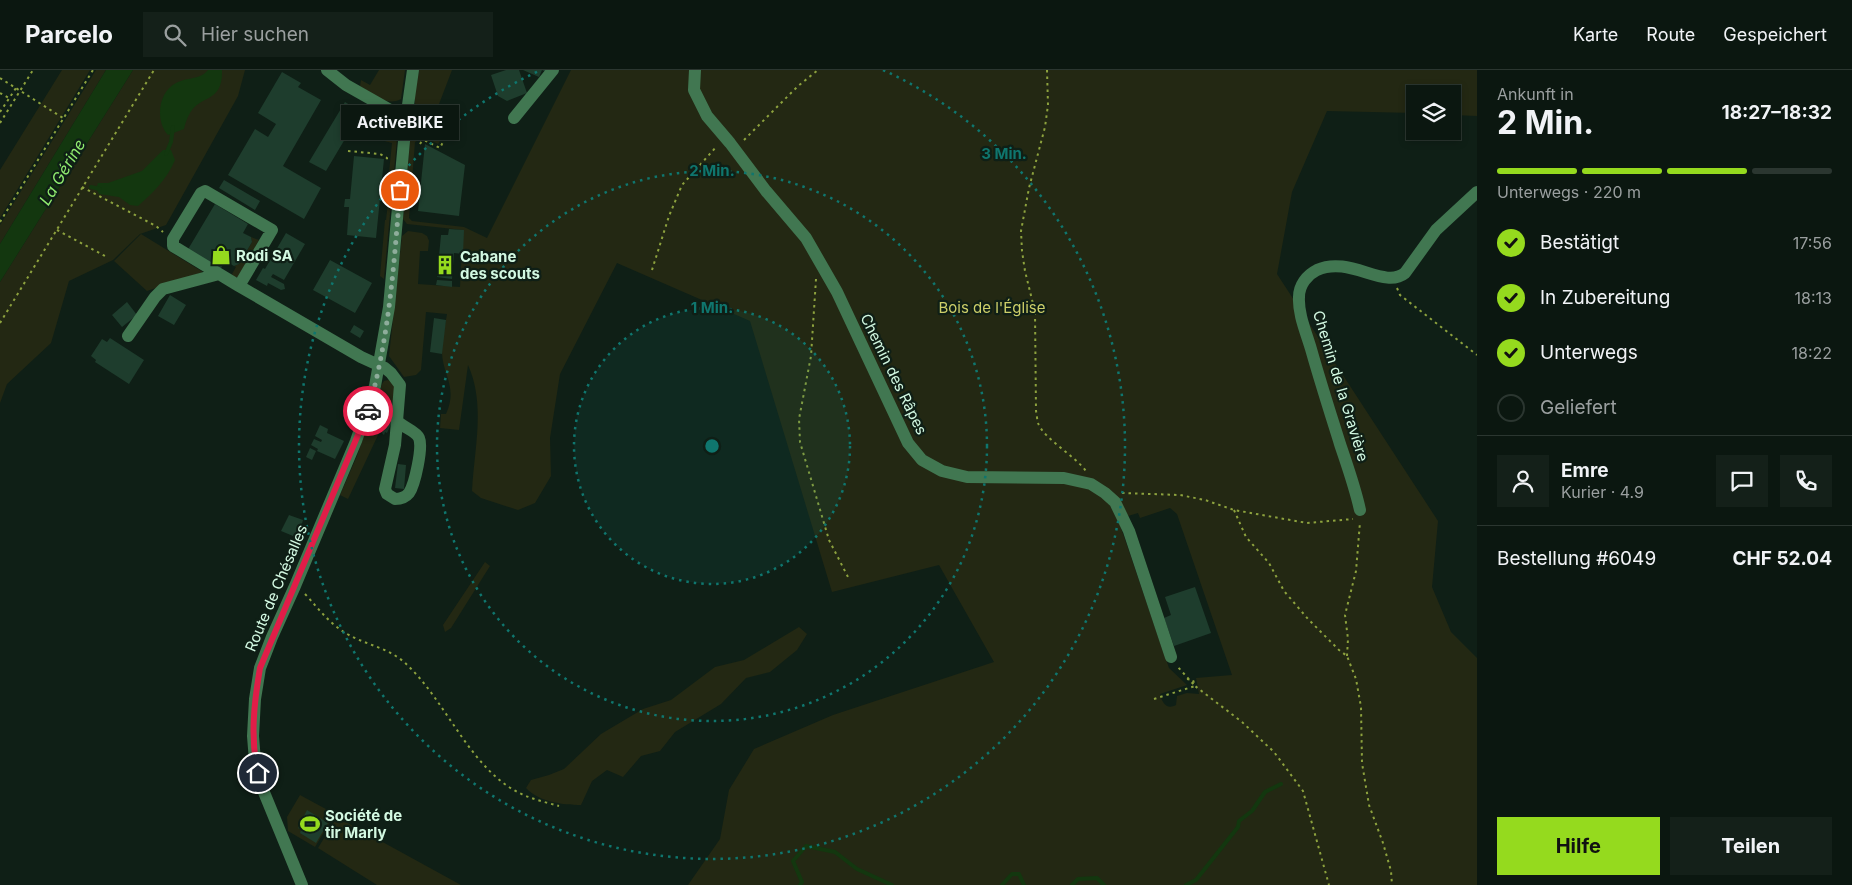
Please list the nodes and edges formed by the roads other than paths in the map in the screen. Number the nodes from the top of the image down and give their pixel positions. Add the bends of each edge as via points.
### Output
1 (327, 70) edge
2 (413, 70) edge
3 (553, 70) edge
4 (695, 70) edge
5 (514, 118) dead end
6 (406, 120) junction
7 (1477, 192) edge
8 (218, 274) junction
9 (239, 286) junction
10 (128, 336) dead end
11 (380, 366) junction
12 (397, 421) junction
13 (1360, 510) dead end
14 (1171, 657) road end
15 (302, 885) edge

1 - 6 street via 346,85
2 - 6 street, Route de Chésalles
3 - 5 street
4 - 14 street, Chemin des Râpes via 694,90 707,116 806,238 837,292 908,443 922,460 942,471 967,478 1064,478 1091,484 1115,502 1129,531
6 - 11 street, Route de Chésalles via 389,307
7 - 13 street, Chemin de la Gravière via 1436,230 1405,273 1394,279 1351,267 1321,268 1311,274 1299,292 1302,318 1317,372
8 - 9 street
8 - 9 street via 173,246 173,239 205,191 272,230
8 - 10 street via 163,290
9 - 11 street
11 - 12 street via 391,373 400,385
11 - 15 street, Route de Chésalles via 363,423 260,668 255,699 253,736 261,785
12 - 12 street via 385,489 386,494 395,499 404,498 409,492 416,473 420,443 419,436

